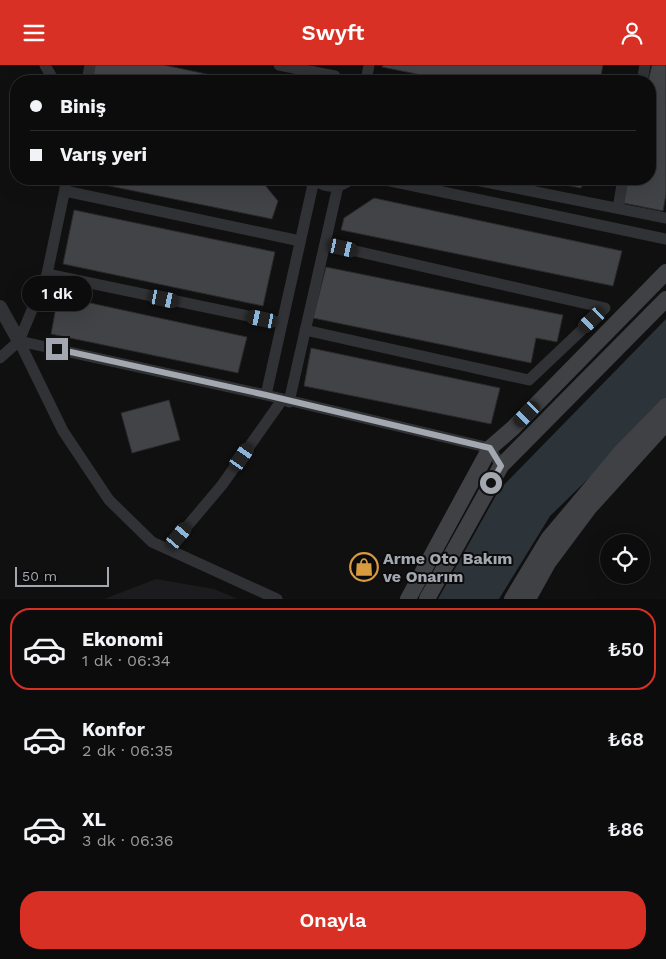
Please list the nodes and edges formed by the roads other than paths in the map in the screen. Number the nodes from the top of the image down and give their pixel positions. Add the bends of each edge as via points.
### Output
1 (279, 65) edge
2 (336, 74) edge
3 (66, 185) edge
4 (313, 185) edge
5 (321, 185) edge
6 (410, 185) edge
7 (501, 185) edge
8 (622, 185) edge
9 (338, 186) joint
10 (64, 191) junction
11 (618, 208) junction
12 (666, 218) edge
13 (666, 239) edge
14 (300, 241) junction
15 (324, 244) junction
16 (666, 272) edge
17 (47, 274) junction
18 (666, 299) edge
19 (0, 307) edge
20 (282, 323) junction
21 (305, 330) junction
22 (19, 341) junction
23 (0, 358) edge
24 (266, 395) junction
25 (286, 401) junction
26 (666, 406) edge
27 (666, 423) edge
28 (490, 448) junction
29 (501, 466) junction
30 (168, 549) junction
31 (277, 599) edge
32 (408, 599) edge
33 (427, 599) edge
34 (512, 599) edge
35 (528, 599) edge

1 - 2 street
3 - 10 street
4 - 14 street
5 - 9 street
6 - 13 street
7 - 11 street
8 - 11 street
9 - 15 street
10 - 14 street
10 - 17 street
11 - 12 street
14 - 20 street
15 - 21 street
15 - 21 street via 605,308 529,380
16 - 28 main road
17 - 20 street
17 - 22 street
18 - 29 main road
19 - 22 street
20 - 24 street
21 - 25 street
22 - 23 street
22 - 24 street
22 - 30 street via 63,431 109,500 152,541
24 - 25 street
25 - 28 street
25 - 30 street
26 - 34 main road via 622,451 548,539
27 - 35 main road via 589,508 548,563
28 - 29 street
28 - 32 main road
29 - 33 main road
30 - 31 street

